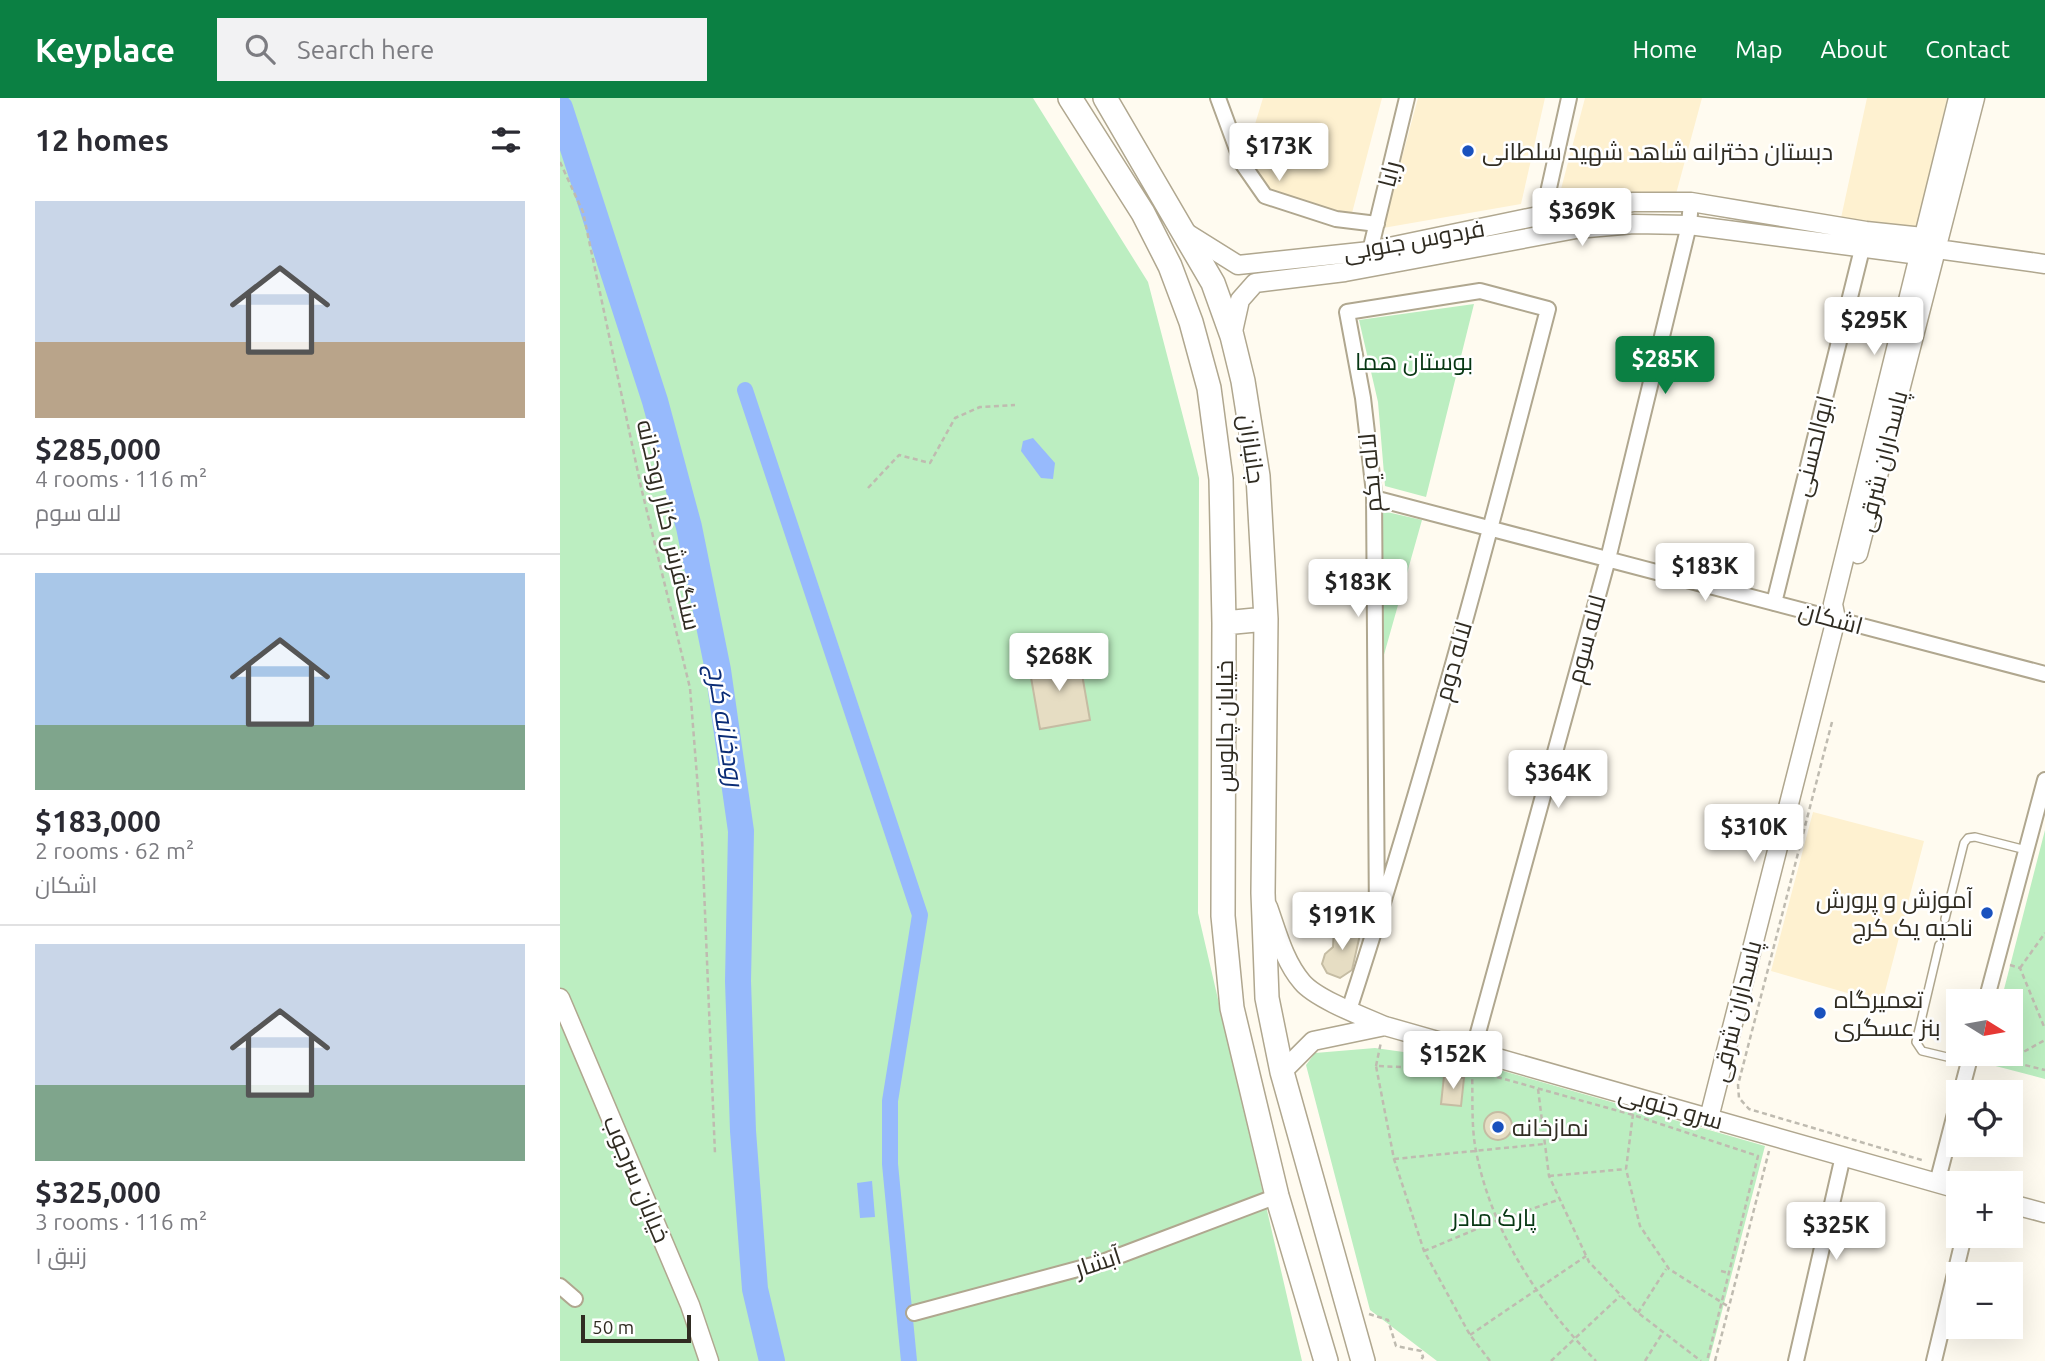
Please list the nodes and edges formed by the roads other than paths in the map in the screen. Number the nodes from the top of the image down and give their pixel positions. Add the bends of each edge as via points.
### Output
1 (1105, 98) edge
2 (1218, 98) edge
3 (1407, 98) edge
4 (1569, 98) edge
5 (1958, 98) edge
6 (1975, 98) edge
7 (1074, 104) edge
8 (1691, 202) junction
9 (1543, 215) junction
10 (1377, 224) junction
11 (1689, 225) junction
12 (1185, 232) junction
13 (1864, 240) junction
14 (1926, 247) junction
15 (1370, 251) junction
16 (2045, 264) edge
17 (1548, 309) joint
18 (1232, 336) junction
19 (1374, 498) junction
20 (1491, 528) junction
21 (1608, 559) junction
22 (1774, 603) junction
23 (1266, 619) junction
24 (1836, 619) junction
25 (1224, 623) junction
26 (2045, 674) edge
27 (2045, 780) edge
28 (2026, 850) junction
29 (1263, 893) junction
30 (1945, 919) dead end
31 (1377, 924) junction
32 (1939, 946) dead end
33 (1989, 989) edge
34 (560, 998) edge
35 (1349, 1010) junction
36 (1385, 1026) junction
37 (1473, 1051) junction
38 (1946, 1053) edge
39 (1282, 1072) junction
40 (1709, 1118) junction
41 (1946, 1147) edge
42 (1843, 1156) junction
43 (1939, 1174) junction
44 (1946, 1180) edge
45 (1277, 1196) junction
46 (2023, 1207) edge
47 (2045, 1213) edge
48 (1961, 1248) edge
49 (560, 1286) edge
50 (575, 1299) dead end
51 (914, 1313) dead end
52 (709, 1361) edge
53 (1326, 1361) edge
54 (1363, 1361) edge
55 (1796, 1361) edge
56 (1934, 1361) edge

1 - 12 highway, جانبازان
2 - 10 street via 1242,163 1265,196 1336,219
3 - 10 street, رایا
4 - 9 street
5 - 14 street, پاسداران شرقی
6 - 14 street, پاسداران شرقی
7 - 25 highway, خیابان چالوس via 1143,212 1191,322 1209,388 1221,479
8 - 9 street, فردوس جنوبی via 1633,202
8 - 11 street, لاله سوم
8 - 13 street, فردوس جنوبی
9 - 15 street, فردوس جنوبی
10 - 15 street, رایا
11 - 13 street, فردوس جنوبی
11 - 18 street, فردوس جنوبی via 1576,229 1346,272 1255,283 1240,300
11 - 21 street, لاله سوم
12 - 15 street, فردوس جنوبی via 1238,265
12 - 18 highway, جانبازان via 1213,283
13 - 14 street, فردوس جنوبی
13 - 22 street, ابوالحسنی
14 - 16 street, فردوس جنوبی
14 - 24 street, پاسداران شرقی via 1833,604
17 - 19 street, لاله یکم via 1480,291 1347,312
17 - 20 street, لاله دوم
18 - 23 highway, جانبازان via 1258,476
19 - 20 street, اشکان
19 - 31 street, لاله یکم
20 - 21 street, اشکان
20 - 31 street, لاله دوم
21 - 22 street, اشکان
21 - 37 street, لاله سوم
22 - 24 street, اشکان
23 - 25 highway
23 - 29 highway, جانبازان
24 - 26 street, اشکان
24 - 40 street, پاسداران شرقی
25 - 45 highway, خیابان چالوس via 1223,916 1232,1008
27 - 28 street
28 - 30 lane via 1968,838
28 - 33 street
29 - 35 street, سرو جنوبی via 1286,957 1303,984
29 - 39 highway via 1267,998
31 - 35 street, لاله دوم
32 - 38 lane via 1916,1042 1922,1051
34 - 52 street, خیابان سرجوب via 690,1305
35 - 36 street, سرو جنوبی
36 - 37 street, سرو جنوبی
36 - 39 street via 1313,1041
37 - 40 street, سرو جنوبی via 1635,1106
39 - 54 highway
40 - 42 street, سرو جنوبی
41 - 43 street
42 - 43 street, سرو جنوبی
42 - 55 street
43 - 44 street, سرو جنوبی
45 - 51 street, آبشار via 1100,1263
45 - 53 highway, خیابان چالوس
46 - 47 street
48 - 56 street
49 - 50 street

